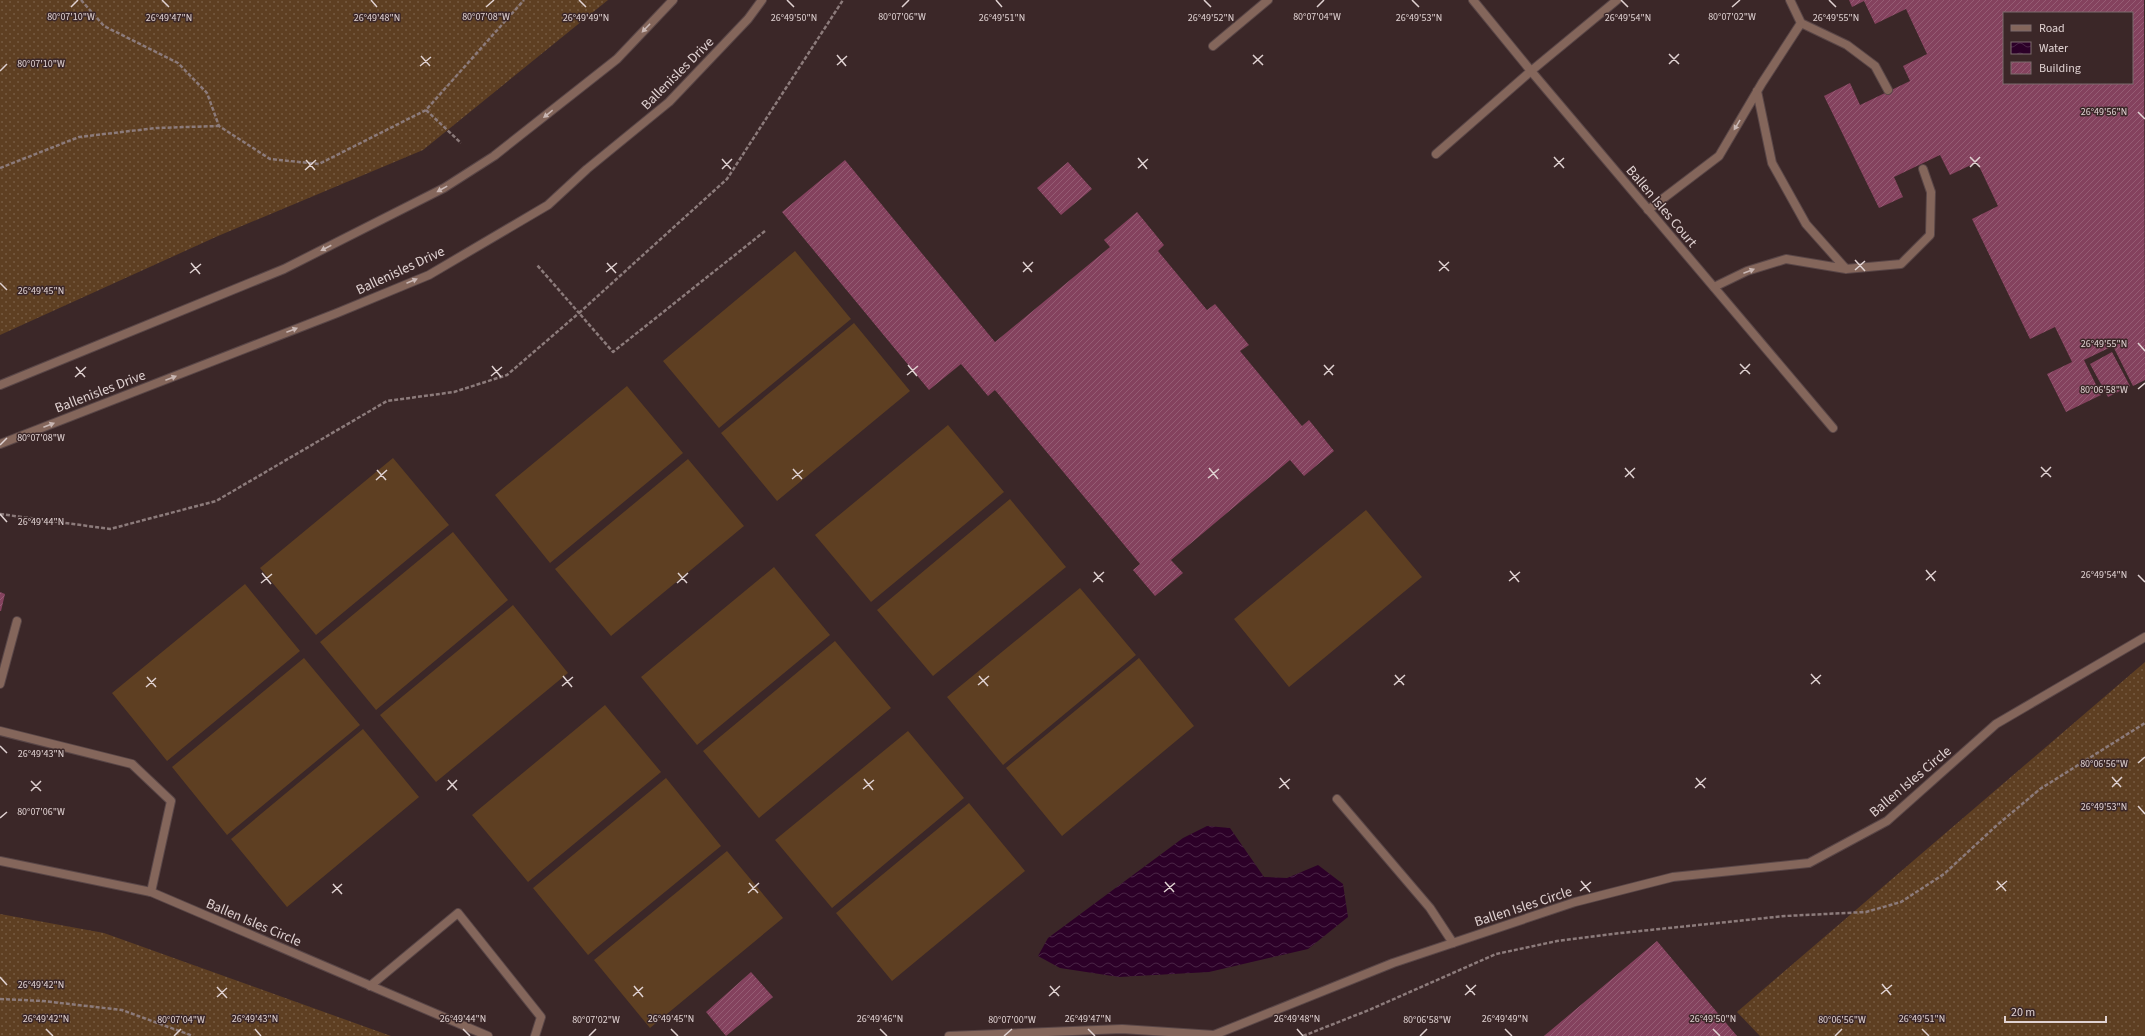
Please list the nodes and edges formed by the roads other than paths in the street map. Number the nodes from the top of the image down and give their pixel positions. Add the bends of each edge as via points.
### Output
1 (673, 0) edge
2 (762, 0) edge
3 (1268, 0) edge
4 (1473, 0) edge
5 (1617, 0) edge
6 (1790, 0) edge
7 (1801, 23) junction
8 (1213, 46) dead end
9 (1531, 71) junction
10 (1888, 90) dead end
11 (1757, 91) junction
12 (1436, 154) dead end
13 (1923, 169) dead end
14 (1648, 210) junction
15 (1846, 269) junction
16 (1714, 287) junction
17 (0, 385) edge
18 (1833, 428) dead end
19 (0, 444) edge
20 (17, 621) dead end
21 (2145, 637) edge
22 (0, 684) edge
23 (0, 731) edge
24 (1337, 799) dead end
25 (0, 862) edge
26 (151, 892) junction
27 (1453, 943) junction
28 (370, 986) junction
29 (488, 1036) edge
30 (535, 1036) edge
31 (949, 1036) edge

1 -> 17 street via 617,59 494,156 444,188 284,269
19 -> 2 street, Ballenisles Drive via 429,275 548,205 587,169 669,102 748,19
3 - 8 street
4 - 9 street, Ballen Isles Court
5 - 9 street
6 - 7 street
7 - 10 street via 1847,45 1875,66
7 - 11 street
9 - 12 street
9 - 14 street, Ballen Isles Court
11 -> 14 street via 1719,156
11 - 15 street via 1772,163 1806,224
13 - 15 street via 1931,192 1930,235 1901,264
14 - 16 street, Ballen Isles Court
16 -> 15 street via 1747,271 1786,259
16 - 18 street, Ballen Isles Court
20 - 22 street
21 - 27 street, Ballen Isles Circle via 1996,724 1887,821 1809,863 1673,877 1575,902
23 - 26 street via 132,764 171,802
24 - 27 street via 1430,908
25 - 26 street, Ballen Isles Circle
26 - 28 street, Ballen Isles Circle
27 - 31 street, Ballen Isles Circle via 1393,963 1214,1034 1122,1029
28 - 29 street, Ballen Isles Circle
28 - 30 street via 458,913 541,1018

